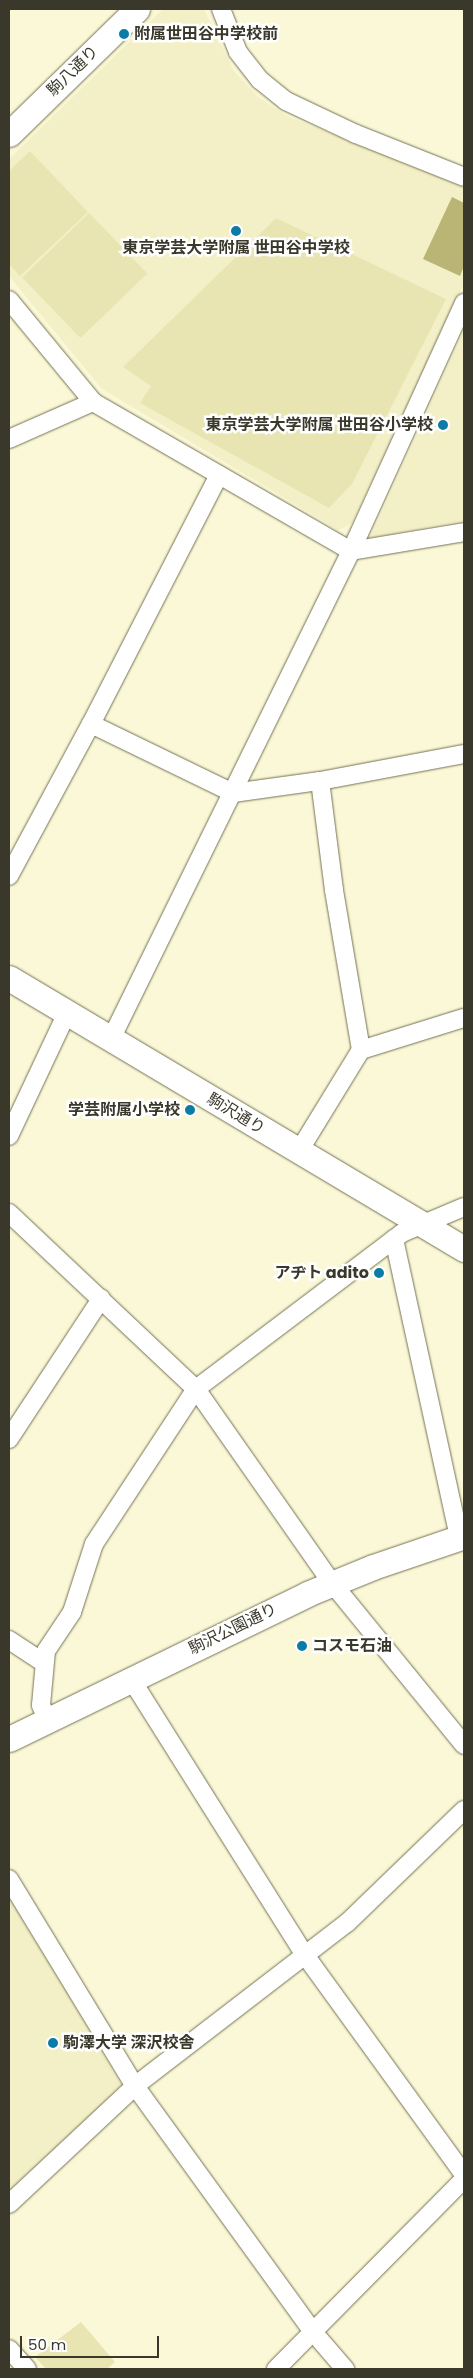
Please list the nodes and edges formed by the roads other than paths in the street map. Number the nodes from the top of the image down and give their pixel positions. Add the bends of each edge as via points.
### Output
1 (137, 9) edge
2 (221, 9) edge
3 (9, 134) edge
4 (464, 177) edge
5 (9, 300) edge
6 (464, 303) edge
7 (93, 402) junction
8 (9, 439) edge
9 (219, 475) junction
10 (464, 532) edge
11 (351, 550) junction
12 (91, 724) junction
13 (464, 754) edge
14 (320, 781) junction
15 (233, 793) junction
16 (14, 854) edge
17 (9, 876) edge
18 (9, 978) edge
19 (67, 1013) junction
20 (464, 1018) edge
21 (111, 1039) junction
22 (361, 1050) junction
23 (9, 1136) edge
24 (299, 1151) junction
25 (464, 1208) edge
26 (9, 1213) edge
27 (423, 1223) junction
28 (394, 1239) junction
29 (464, 1248) edge
30 (101, 1299) junction
31 (196, 1390) junction
32 (9, 1439) edge
33 (462, 1537) edge
34 (332, 1583) junction
35 (9, 1640) edge
36 (44, 1663) junction
37 (131, 1680) junction
38 (47, 1720) junction
39 (9, 1739) edge
40 (464, 1745) edge
41 (464, 1810) edge
42 (9, 1879) edge
43 (305, 1955) junction
44 (135, 2086) junction
45 (464, 2175) edge
46 (464, 2179) edge
47 (9, 2204) edge
48 (314, 2333) junction
49 (9, 2349) edge
50 (27, 2369) edge
51 (276, 2369) edge
52 (345, 2369) edge

1 - 3 street, 駒八通り
2 - 4 street via 238,52 260,80 286,101 356,134
5 - 7 street
6 - 11 street
7 - 8 street
7 - 9 street
9 - 11 street
9 - 12 street
10 - 11 street
11 - 15 street
12 - 15 street
12 - 16 street
13 - 14 street
14 - 15 street
14 - 22 street via 334,890
15 - 21 street
16 - 17 street
18 - 19 street, 駒沢通り
19 - 21 street, 駒沢通り
19 - 23 street
20 - 22 street
21 - 24 street, 駒沢通り
22 - 24 street
24 - 27 street, 駒沢通り
25 - 27 street
26 - 30 street
27 - 28 street
27 - 29 street, 駒沢通り
28 - 31 street
28 - 33 street
30 - 31 street
30 - 32 street
31 - 34 street
31 - 36 street via 94,1544 72,1612 46,1651
33 - 34 street, 駒沢公園通り
34 - 37 street, 駒沢公園通り
34 - 40 street
35 - 36 street
36 - 38 street via 41,1705
37 - 38 street, 駒沢公園通り
37 - 43 street
38 - 39 street, 駒沢公園通り
41 - 43 street via 347,1923
42 - 44 street
43 - 44 street
43 - 45 street
44 - 47 street
44 - 48 street
46 - 48 street
48 - 51 street
48 - 52 street
49 - 50 street

